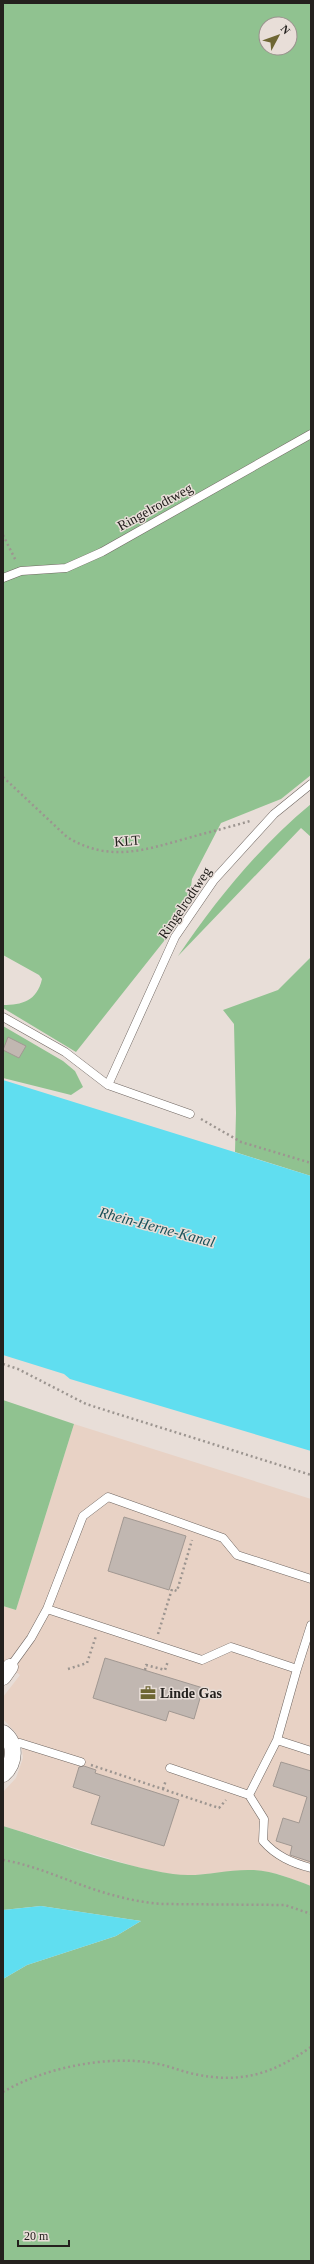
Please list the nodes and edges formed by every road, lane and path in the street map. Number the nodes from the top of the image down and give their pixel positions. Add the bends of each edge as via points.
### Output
1 (311, 434) edge
2 (3, 535) edge
3 (20, 571) junction
4 (3, 578) edge
5 (3, 777) edge
6 (311, 784) edge
7 (274, 814) junction
8 (3, 1017) edge
9 (108, 1085) junction
10 (190, 1114) joint
11 (311, 1163) edge
12 (3, 1364) edge
13 (311, 1475) edge
14 (196, 1528) junction
15 (311, 1579) edge
16 (47, 1610) junction
17 (311, 1626) edge
18 (156, 1638) dead end
19 (92, 1650) dead end
20 (172, 1651) junction
21 (68, 1669) dead end
22 (297, 1669) junction
23 (144, 1670) dead end
24 (7, 1672) edge
25 (7, 1738) edge
26 (277, 1740) junction
27 (311, 1751) edge
28 (81, 1762) joint
29 (170, 1768) dead end
30 (3, 1774) edge
31 (234, 1790) junction
32 (249, 1795) junction
33 (3, 1860) edge
34 (311, 1868) edge
35 (311, 1914) edge
36 (311, 2047) edge
37 (3, 2092) edge

1 - 3 lane, Ringelrodtweg via 102,552 66,568
2 - 3 path
3 - 4 lane, Ringelrodtweg
5 - 7 path, KLT via 67,837 102,852 136,852
6 - 7 lane, Ringelrodtweg
7 - 9 lane, Ringelrodtweg via 214,880 175,937
8 - 9 lane via 65,1052
9 - 10 lane
10 - 11 path via 211,1123 241,1142
12 - 13 path via 18,1369 86,1404
14 - 15 lane via 223,1538 237,1555
14 - 16 lane via 108,1497 83,1516
14 - 18 path via 177,1591 172,1589
16 - 20 lane
16 - 24 lane
17 - 22 lane
19 - 21 path via 87,1663
20 - 22 lane via 202,1660 231,1647
20 - 23 path via 165,1670 146,1665
22 - 26 lane
25 - 28 lane
25 - 30 street via 12,1763
26 - 27 lane
26 - 32 lane
28 - 31 path via 219,1808
29 - 31 lane
31 - 32 lane
32 - 34 lane via 264,1819 263,1841 271,1850 292,1863
33 - 35 path via 19,1863 92,1889 142,1902 285,1905
36 - 37 path via 291,2061 248,2078 217,2078 153,2063 100,2061 42,2075 16,2084

